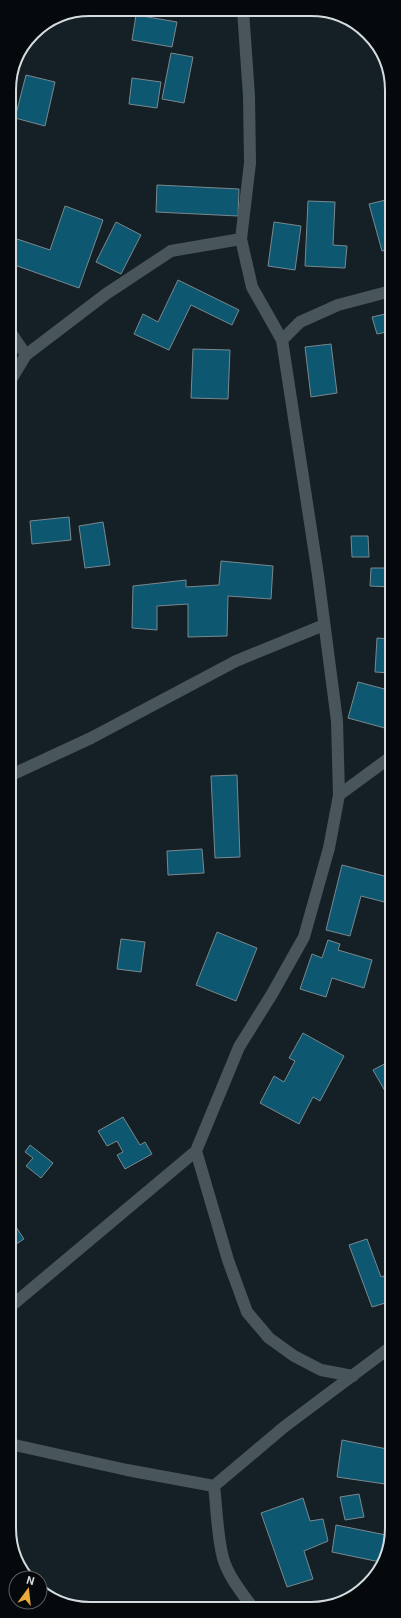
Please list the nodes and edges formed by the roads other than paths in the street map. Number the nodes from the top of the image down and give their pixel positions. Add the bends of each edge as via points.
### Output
1 (243, 16) edge
2 (242, 239) junction
3 (385, 293) edge
4 (16, 340) edge
5 (282, 340) junction
6 (26, 355) junction
7 (16, 371) edge
8 (324, 625) junction
9 (385, 761) edge
10 (16, 773) edge
11 (339, 795) junction
12 (196, 1151) junction
13 (16, 1302) edge
14 (385, 1351) edge
15 (353, 1376) junction
16 (16, 1445) edge
17 (214, 1486) junction
18 (248, 1602) edge

1 - 2 street via 250,163
2 - 5 street via 252,287
2 - 6 street via 171,251 106,294
3 - 5 street via 338,305 306,319
4 - 6 street
5 - 8 street
6 - 7 street
8 - 10 street via 236,661 91,738
8 - 11 street via 337,721
9 - 11 street
11 - 12 street via 329,848 304,937 239,1046
12 - 13 street
12 - 15 street via 228,1260 247,1312 269,1338 294,1356 321,1370
14 - 15 street
15 - 17 street via 284,1427
16 - 17 street
17 - 18 street via 223,1559

